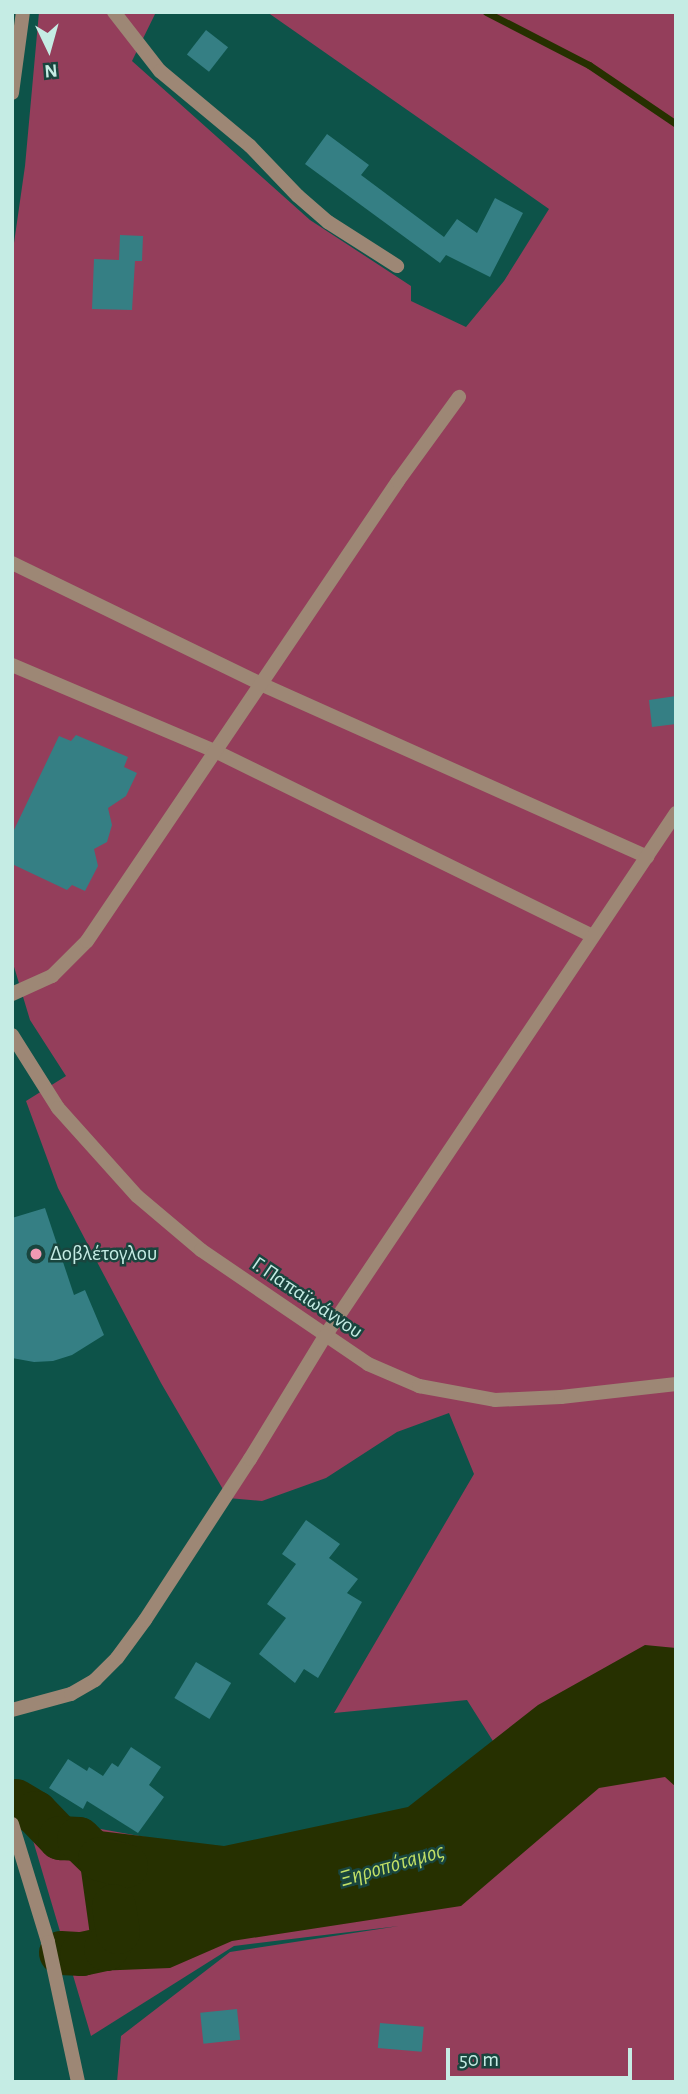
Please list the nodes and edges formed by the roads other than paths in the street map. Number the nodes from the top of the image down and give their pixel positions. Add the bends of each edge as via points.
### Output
1 (23, 12) edge
2 (114, 12) edge
3 (12, 78) edge
4 (13, 85) edge
5 (12, 93) edge
6 (397, 266) dead end
7 (458, 397) dead end
8 (12, 563) edge
9 (12, 665) edge
10 (263, 685) junction
11 (217, 752) junction
12 (676, 813) edge
13 (646, 857) junction
14 (591, 935) junction
15 (12, 993) edge
16 (12, 1035) edge
17 (325, 1336) junction
18 (676, 1384) edge
19 (12, 1710) edge
20 (12, 1824) edge
21 (78, 2082) edge

1 - 4 street
2 - 6 street via 160,71 250,146 298,196 328,222
3 - 4 street
4 - 5 street
7 - 10 street
8 - 10 street
9 - 11 street
10 - 11 street
10 - 13 street
11 - 14 street
11 - 15 street via 74,957 52,976
12 - 13 street
13 - 14 street
14 - 17 street
16 - 17 street, Γ. Παπαϊωάννου via 58,1108 137,1196 201,1250
17 - 18 street, Γ. Παπαϊωάννου via 394,1376 475,1398 561,1397
17 - 19 street via 250,1460 117,1658 95,1680 71,1694
20 - 21 street via 48,1942

